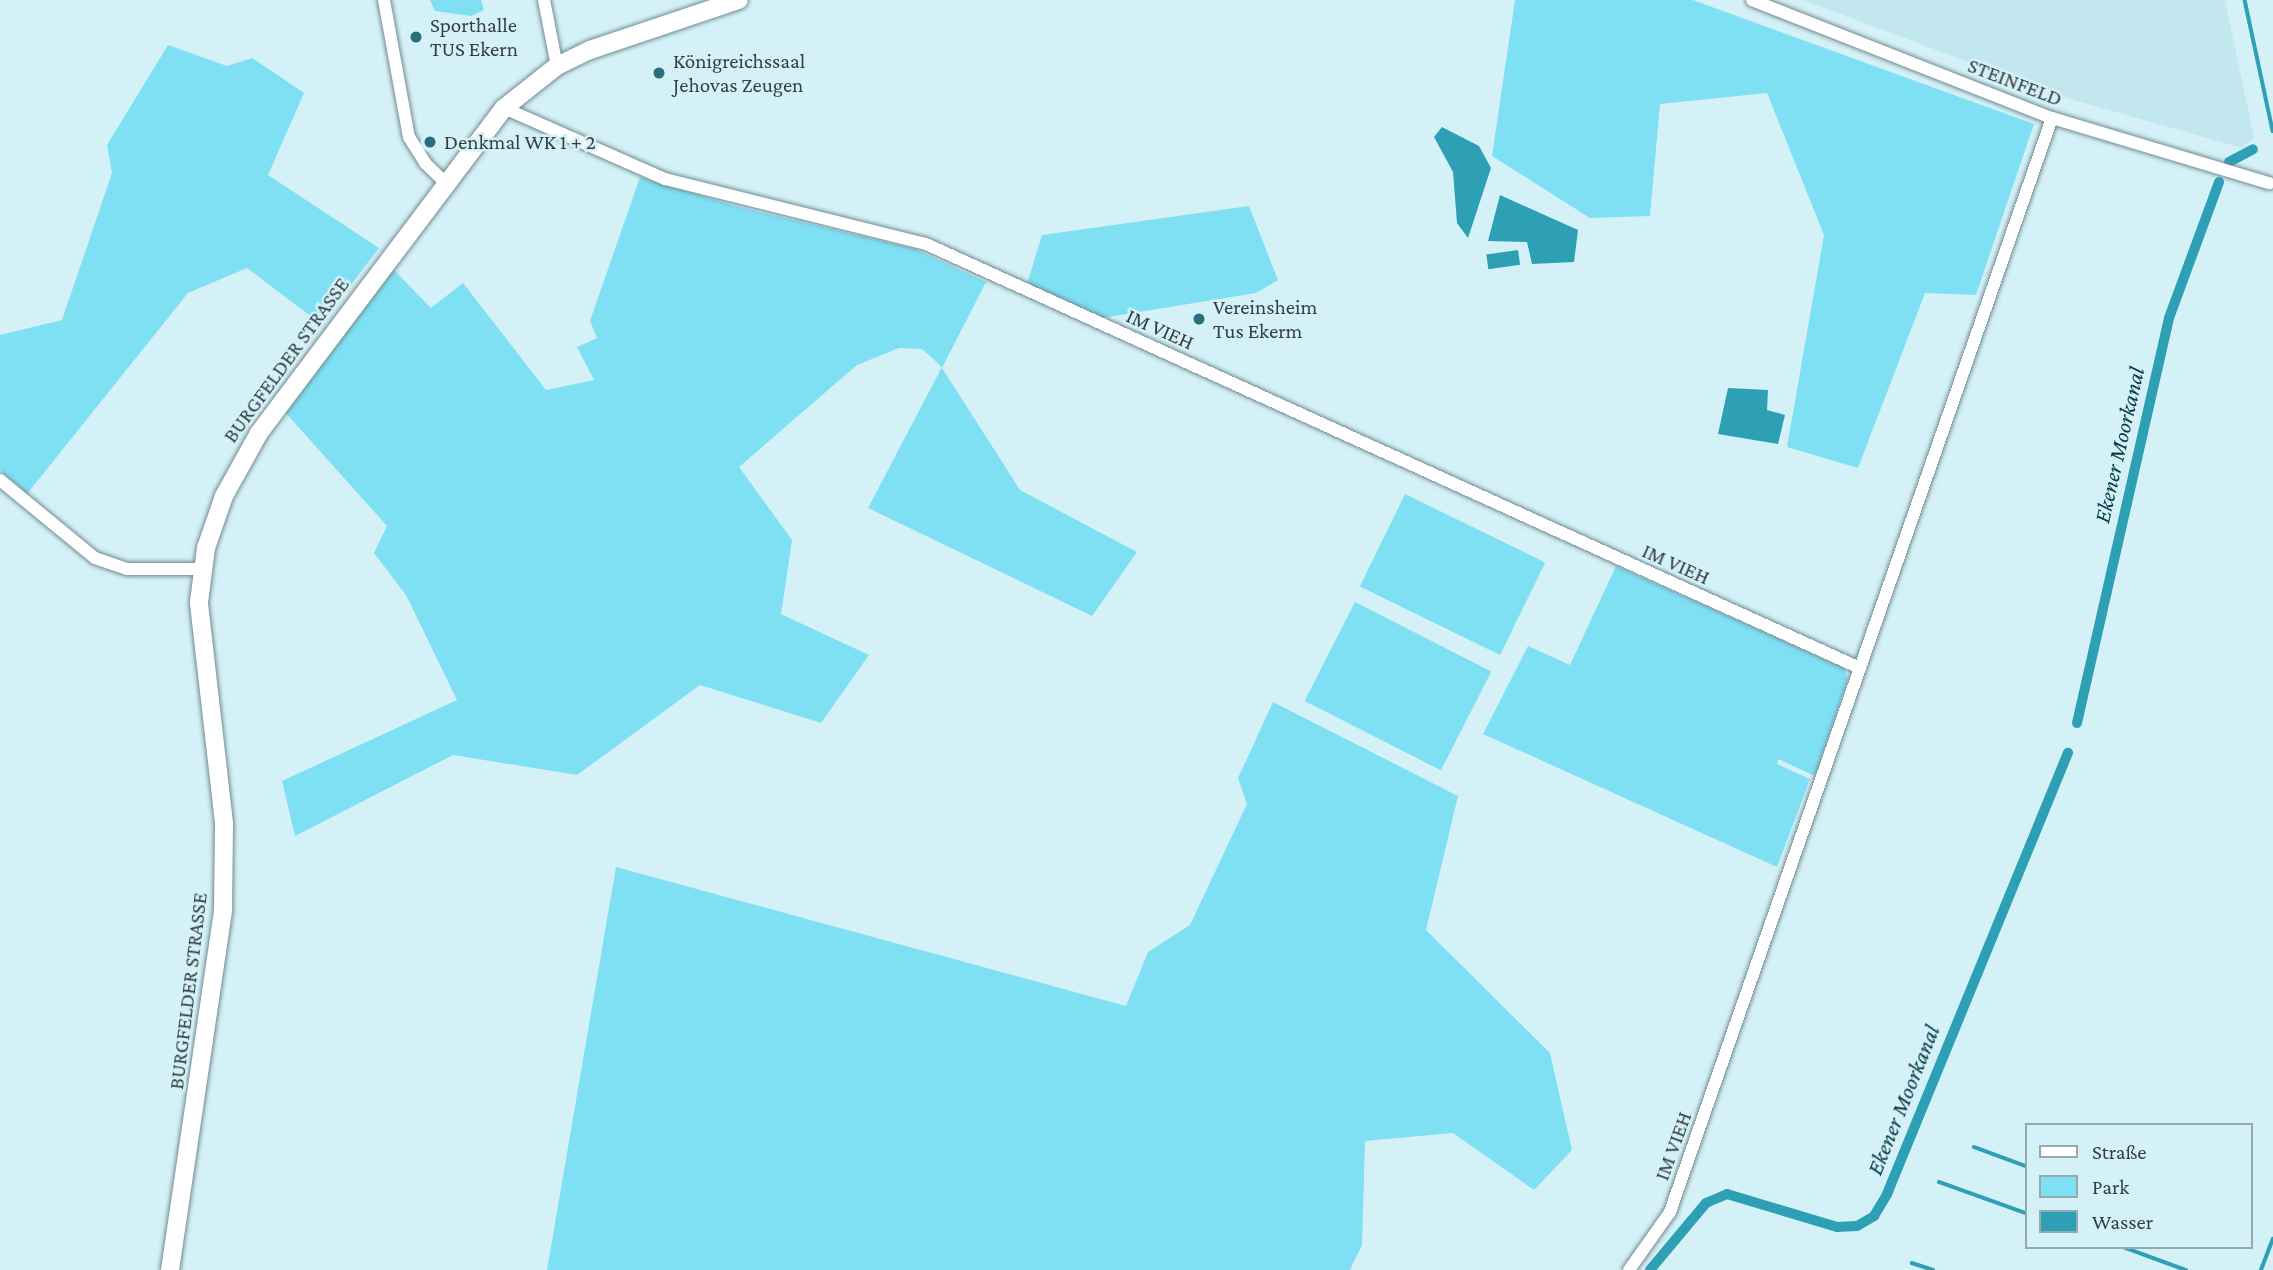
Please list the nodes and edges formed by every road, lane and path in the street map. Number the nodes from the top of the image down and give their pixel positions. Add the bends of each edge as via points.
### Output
1 (384, 0) edge
2 (544, 0) edge
3 (739, 0) edge
4 (1752, 0) edge
5 (557, 66) junction
6 (504, 108) junction
7 (2052, 118) junction
8 (445, 182) junction
9 (2269, 183) dead end
10 (0, 480) edge
11 (202, 569) junction
12 (1860, 668) junction
13 (170, 1270) edge
14 (1629, 1270) edge

1 - 8 street via 409,137 425,163
2 - 5 street
3 - 5 street, BURGFELDER STRASSE via 614,41
4 - 7 street, STEINFELD
5 - 6 street, BURGFELDER STRASSE
6 - 8 street, BURGFELDER STRASSE
6 - 12 street, IM VIEH via 665,179 926,244
7 - 9 street, STEINFELD
7 - 12 street, IM VIEH
8 - 11 street, BURGFELDER STRASSE via 259,433 217,511
10 - 11 street via 95,558 127,569
11 - 13 street, BURGFELDER STRASSE via 199,627 225,866 220,945
12 - 14 street, IM VIEH via 1670,1212

